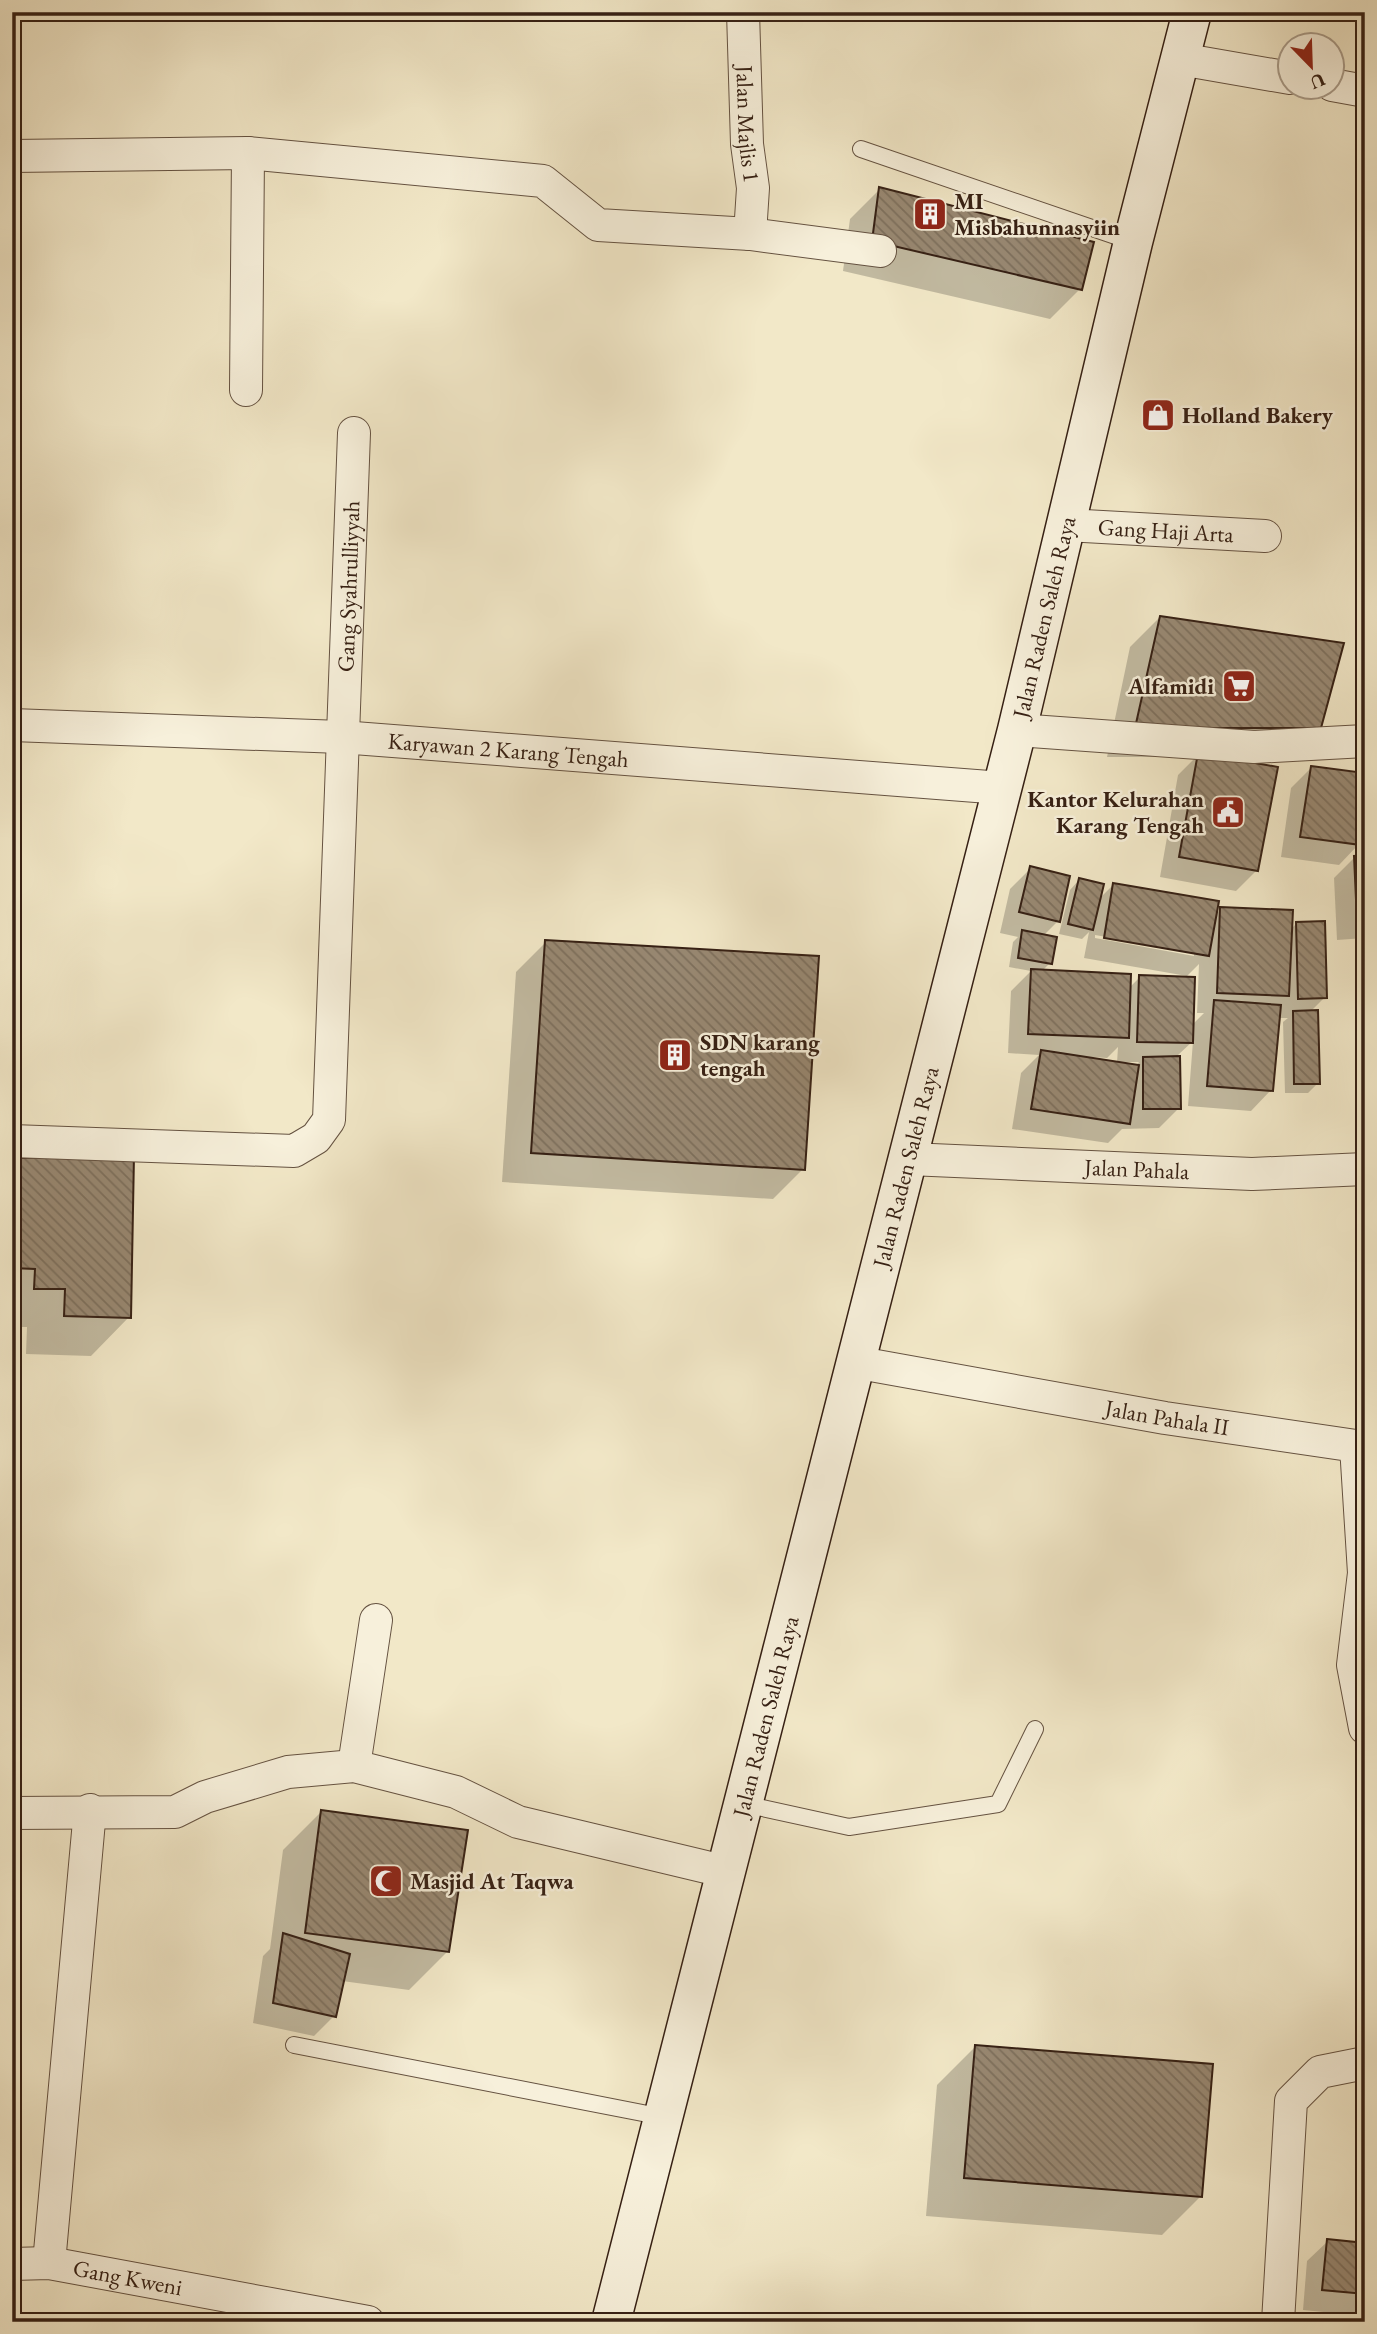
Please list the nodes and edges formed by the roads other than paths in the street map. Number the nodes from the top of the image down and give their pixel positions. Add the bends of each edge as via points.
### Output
1 (743, 12) edge
2 (1192, 12) edge
3 (1180, 59) junction
4 (1276, 76) edge
5 (1346, 88) edge
6 (1365, 91) edge
7 (861, 149) dead end
8 (248, 153) junction
9 (12, 156) edge
10 (750, 234) junction
11 (1133, 242) junction
12 (880, 251) dead end
13 (246, 390) dead end
14 (354, 433) dead end
15 (1066, 525) junction
16 (1265, 536) dead end
17 (12, 725) edge
18 (1017, 730) junction
19 (341, 737) junction
20 (1365, 741) edge
21 (1002, 788) junction
22 (12, 1141) edge
23 (909, 1159) junction
24 (1365, 1170) edge
25 (854, 1362) junction
26 (1364, 1573) edge
27 (376, 1620) dead end
28 (1365, 1728) edge
29 (1035, 1729) dead end
30 (354, 1766) junction
31 (744, 1804) junction
32 (90, 1810) junction
33 (12, 1813) edge
34 (727, 1872) junction
35 (294, 2045) dead end
36 (1365, 2063) edge
37 (663, 2117) junction
38 (49, 2263) junction
39 (12, 2264) edge
40 (350, 2320) edge
41 (611, 2322) edge
42 (1278, 2322) edge

1 - 10 street, Jalan Majlis 1
2 - 3 main road, Jalan Raden Saleh Raya
3 - 4 street
3 - 11 main road, Jalan Raden Saleh Raya
5 - 6 street
7 - 11 lane
8 - 9 street
8 - 10 street via 543,181 598,225
8 - 13 street
10 - 12 street
11 - 15 main road, Jalan Raden Saleh Raya
14 - 19 street, Gang Syahrulliyyah
15 - 16 street, Gang Haji Arta
15 - 18 main road, Jalan Raden Saleh Raya
17 - 19 street, Karyawan 2 Karang Tengah
18 - 20 street via 1254,747
18 - 21 main road, Jalan Raden Saleh Raya
19 - 21 street, Karyawan 2 Karang Tengah
19 - 22 street, Gang Syahrulliyyah via 329,1120 316,1138 294,1151
21 - 23 main road, Jalan Raden Saleh Raya
23 - 24 street, Jalan Pahala via 1252,1174
23 - 25 main road, Jalan Raden Saleh Raya
25 - 26 street, Jalan Pahala II via 1165,1418 1356,1446
25 - 31 main road, Jalan Raden Saleh Raya
26 - 28 street via 1353,1665
27 - 30 street
29 - 31 lane via 998,1804 849,1827
30 - 32 street via 288,1772 205,1797 175,1812
30 - 34 street via 456,1792 518,1822
31 - 34 main road, Jalan Raden Saleh Raya
32 - 33 street
32 - 38 street
34 - 37 main road, Jalan Raden Saleh Raya
35 - 37 lane
36 - 42 street via 1320,2072 1291,2101
37 - 41 main road, Jalan Raden Saleh Raya
38 - 39 street, Gang Kweni
38 - 40 street, Gang Kweni

